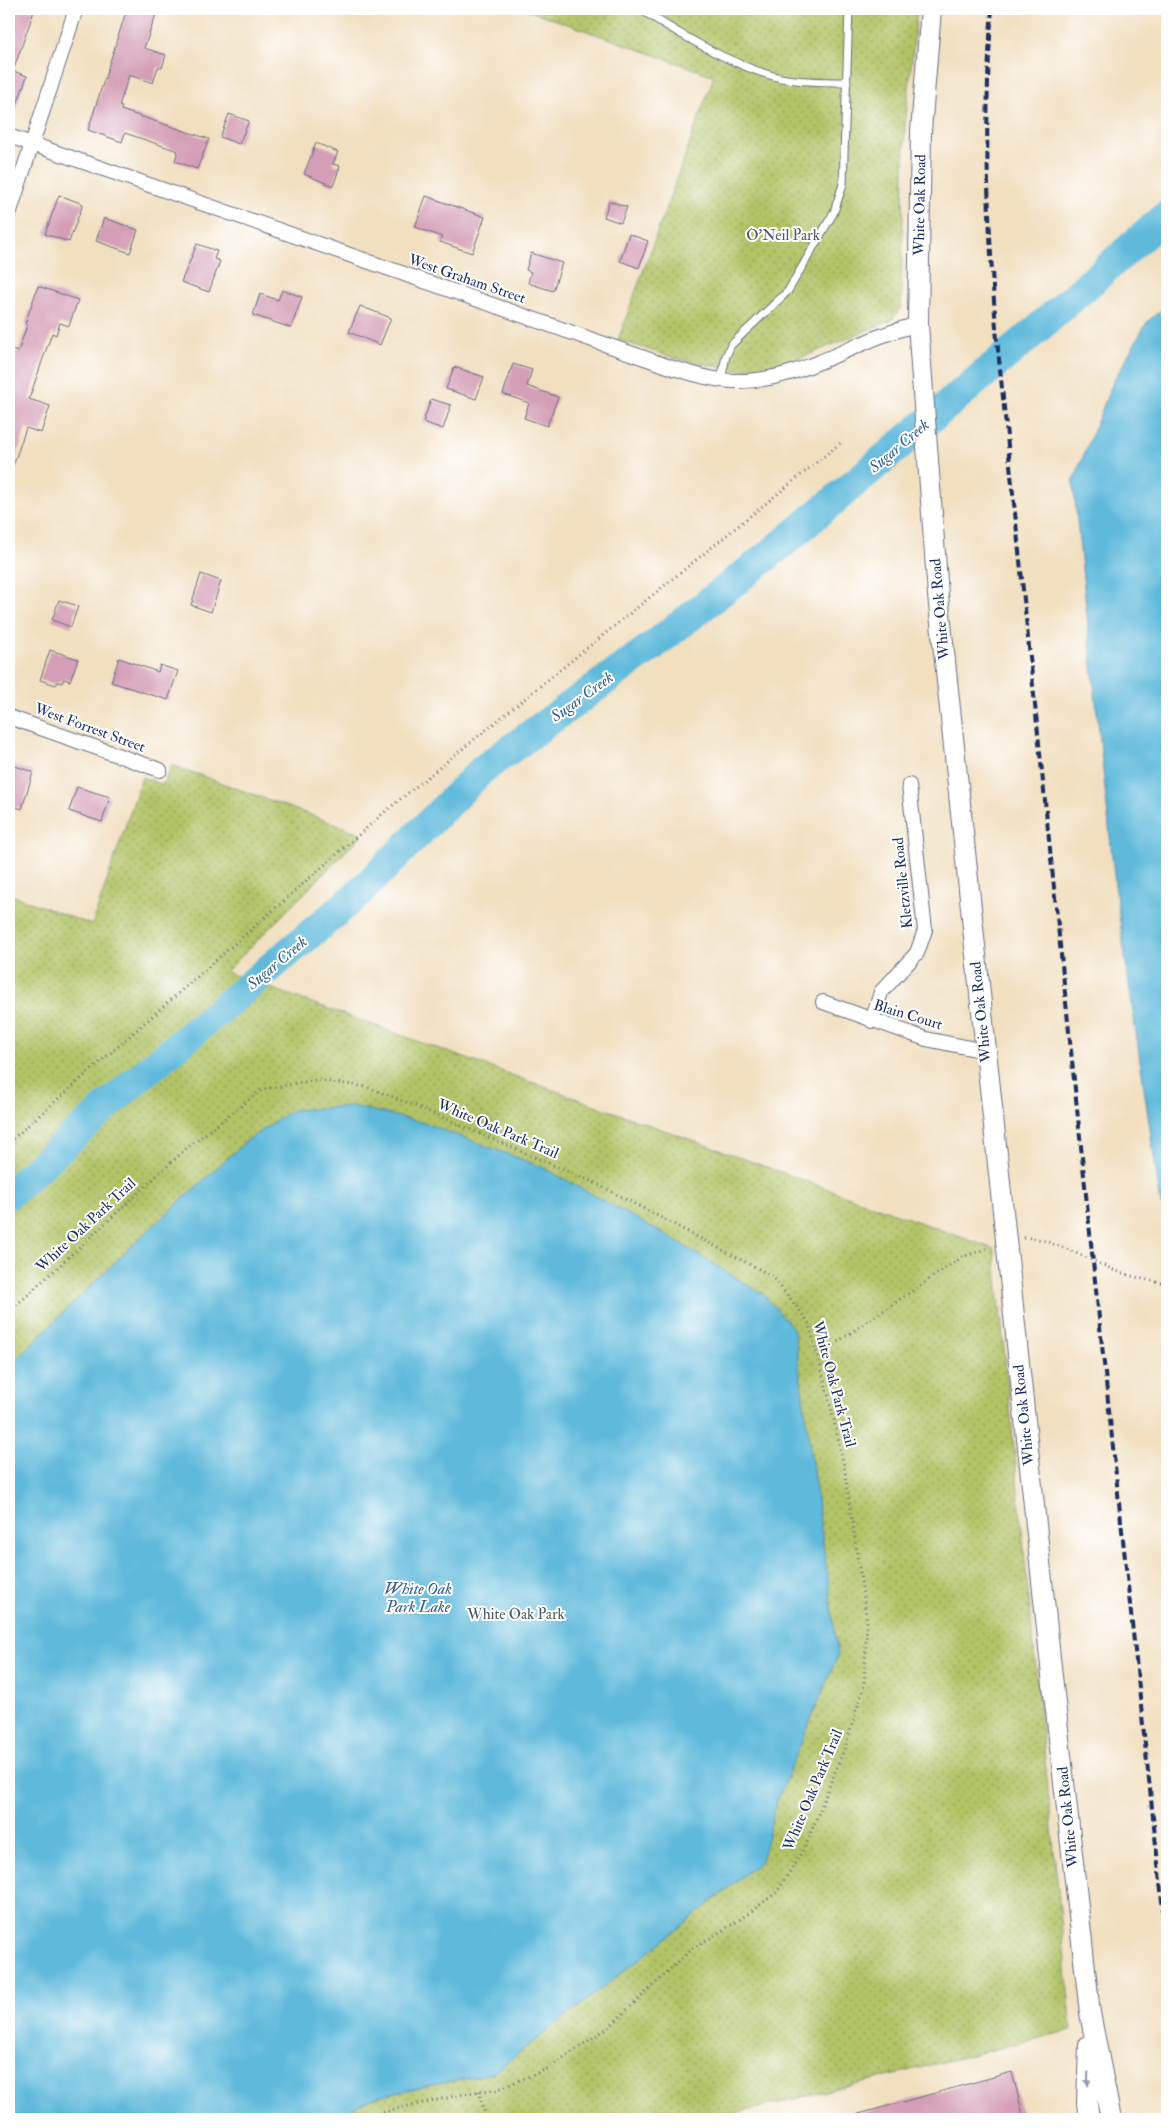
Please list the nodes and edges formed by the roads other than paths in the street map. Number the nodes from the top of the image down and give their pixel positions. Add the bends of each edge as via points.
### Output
1 (76, 9) edge
2 (640, 9) edge
3 (849, 9) edge
4 (931, 9) edge
5 (846, 82) junction
6 (9, 136) edge
7 (31, 144) junction
8 (9, 214) edge
9 (918, 324) junction
10 (721, 380) junction
11 (9, 717) edge
12 (160, 770) dead end
13 (909, 785) dead end
14 (824, 1002) dead end
15 (872, 1021) junction
16 (985, 1051) junction
17 (1090, 2013) junction
18 (1089, 2119) edge
19 (1111, 2119) edge

1 - 7 street
2 - 5 lane via 733,60 771,75 802,81
3 - 5 lane
4 - 9 street, White Oak Road via 922,131
5 - 10 lane via 843,184 834,212 788,291 731,345
6 - 7 street, West Graham Street
7 - 8 street
7 - 10 street, West Graham Street via 673,368
9 - 10 street, West Graham Street via 800,370 773,377
9 - 16 street, White Oak Road via 938,595
11 - 12 street, West Forrest Street
13 - 15 street, Kletzville Road via 925,930 917,953 882,992
14 - 15 street, Blain Court
15 - 16 street, Blain Court via 926,1040
16 - 17 street, White Oak Road
17 -> 18 street, White Oak Road
17 - 19 street, White Oak Road

